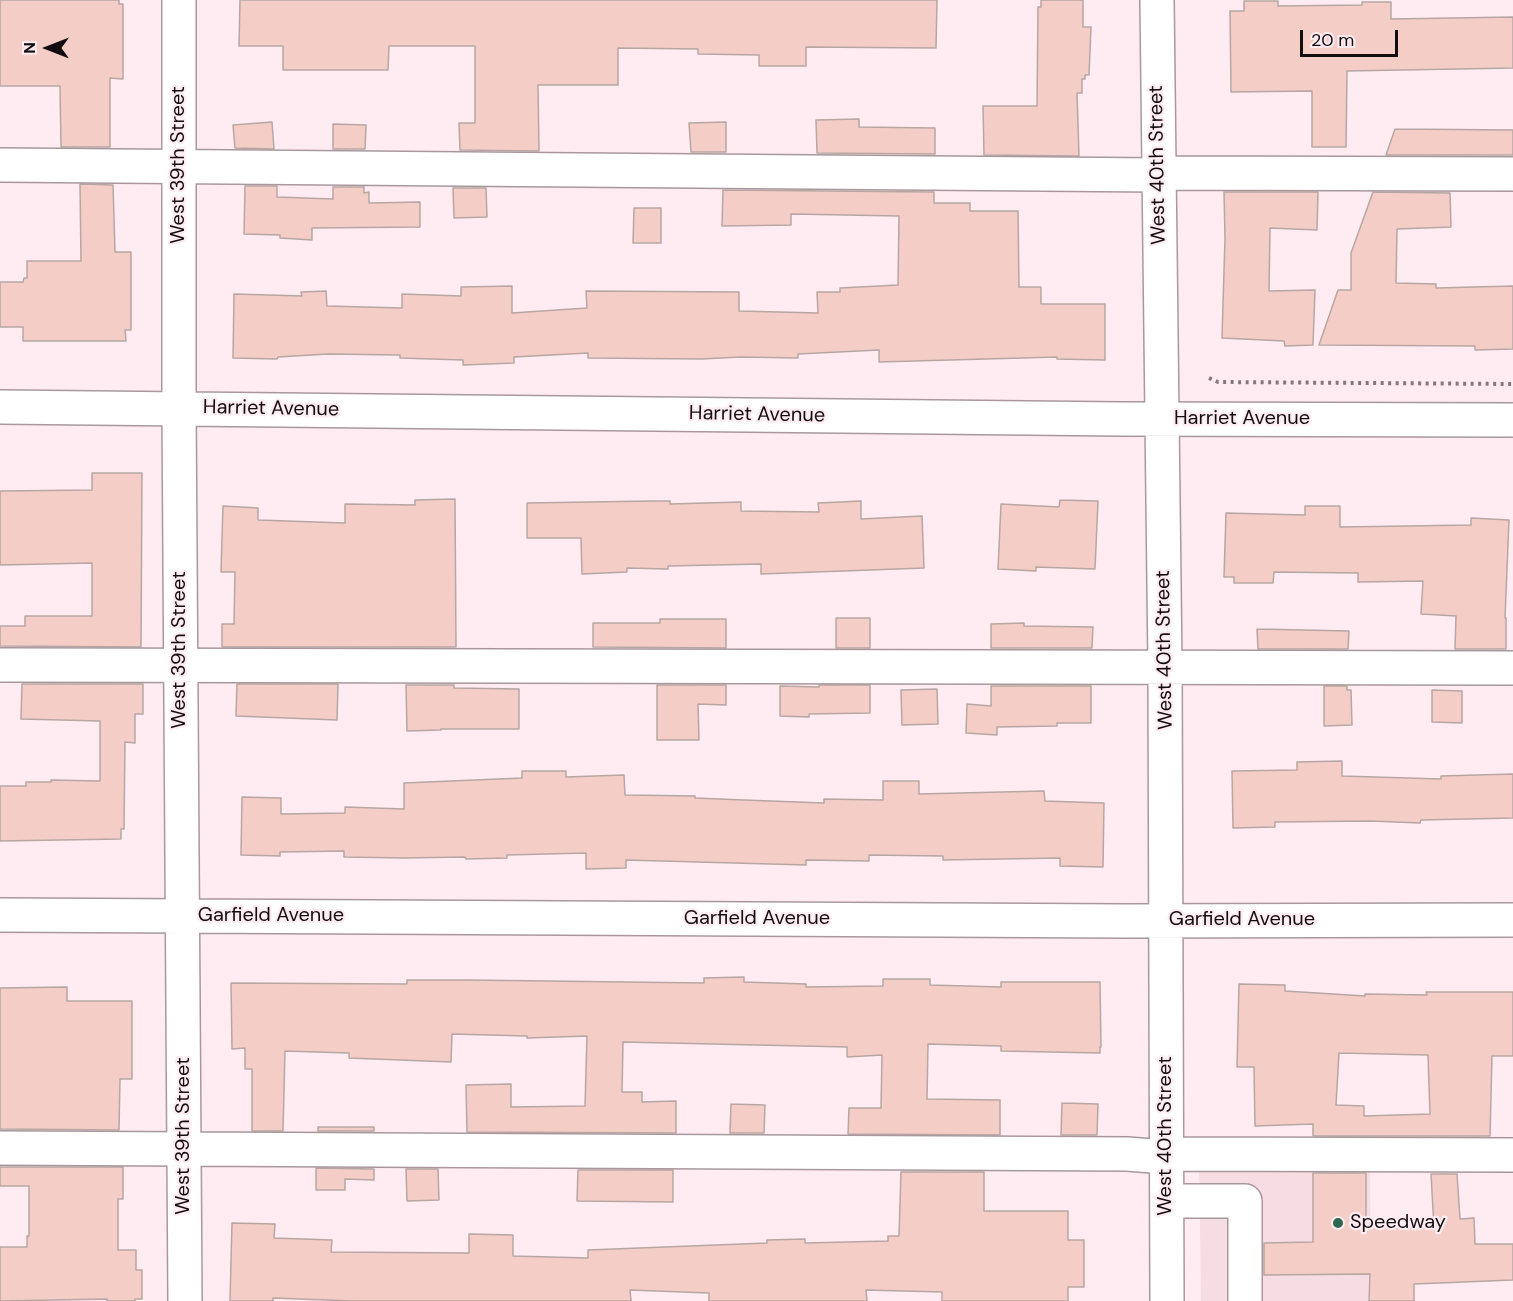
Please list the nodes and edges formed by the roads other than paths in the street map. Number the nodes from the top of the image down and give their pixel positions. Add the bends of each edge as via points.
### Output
1 (179, 0) edge
2 (1157, 0) edge
3 (0, 165) edge
4 (179, 166) junction
5 (1513, 174) edge
6 (1158, 175) junction
7 (0, 408) edge
8 (178, 408) junction
9 (1162, 419) junction
10 (1513, 420) edge
11 (0, 665) edge
12 (180, 665) junction
13 (1165, 667) junction
14 (1513, 668) edge
15 (0, 915) edge
16 (183, 916) junction
17 (1166, 920) junction
18 (1513, 921) edge
19 (0, 1148) edge
20 (184, 1149) junction
21 (1513, 1155) edge
22 (1166, 1157) junction
23 (1167, 1201) junction
24 (184, 1301) edge
25 (1167, 1301) edge
26 (1245, 1301) edge

1 - 4 street, West 39th Street
2 - 6 street, West 40th Street
3 - 4 street
4 - 6 street
4 - 8 street, West 39th Street
5 - 6 street
6 - 9 street, West 40th Street
7 - 8 street, Harriet Avenue
8 - 9 street, Harriet Avenue
8 - 12 street, West 39th Street
9 - 10 street, Harriet Avenue
9 - 13 street, West 40th Street
11 - 12 street
12 - 13 street
12 - 16 street, West 39th Street
13 - 14 street
13 - 17 street, West 40th Street
15 - 16 street, Garfield Avenue
16 - 17 street, Garfield Avenue
16 - 20 street, West 39th Street
17 - 18 street, Garfield Avenue
17 - 22 street, West 40th Street
19 - 20 street
20 - 22 street
20 - 24 street, West 39th Street
21 - 22 street
22 - 23 street, West 40th Street
23 - 25 street, West 40th Street
23 - 26 street via 1245,1201

